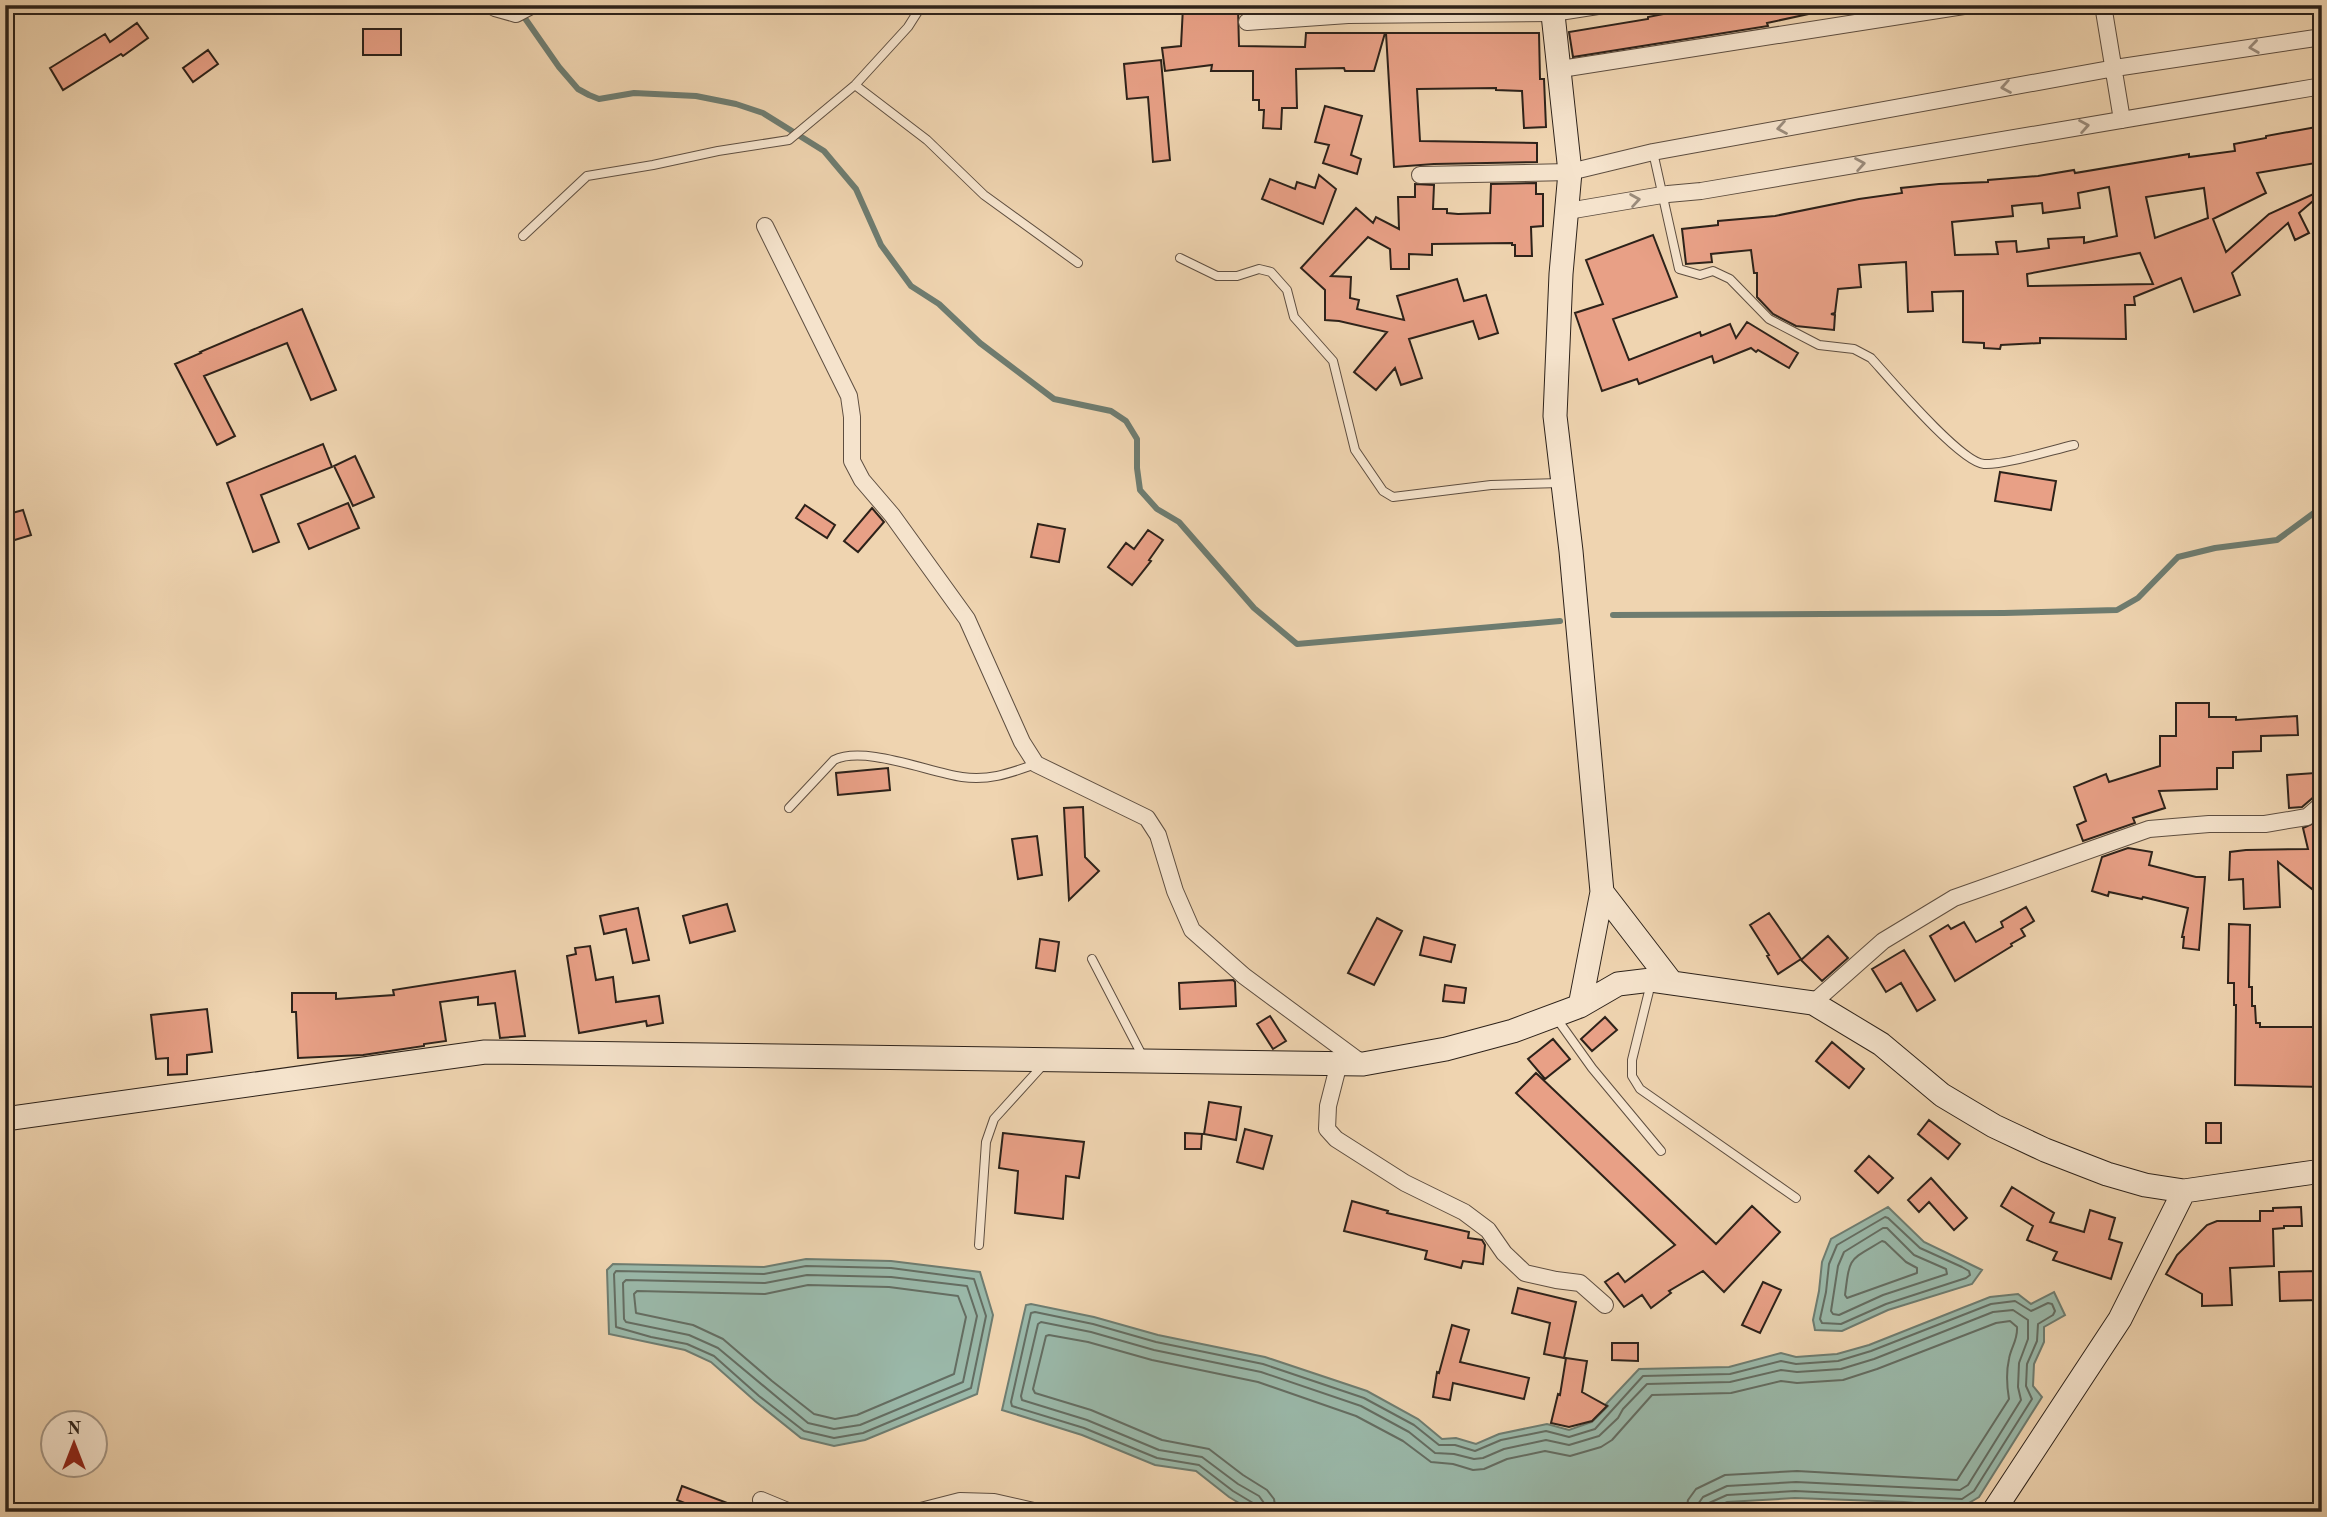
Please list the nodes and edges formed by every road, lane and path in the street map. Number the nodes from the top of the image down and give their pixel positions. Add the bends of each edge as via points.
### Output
1 (493, 5) edge
2 (922, 5) edge
3 (1604, 5) edge
4 (1970, 5) edge
5 (2103, 5) edge
6 (1553, 9) edge
7 (527, 10) edge
8 (1348, 10) edge
9 (1247, 22) dead end
10 (2322, 37) edge
11 (2115, 68) junction
12 (1560, 69) junction
13 (855, 85) junction
14 (2322, 86) edge
15 (2122, 120) junction
16 (1653, 152) junction
17 (1570, 172) junction
18 (1420, 175) dead end
19 (1662, 195) junction
20 (1568, 211) junction
21 (765, 226) dead end
22 (523, 236) dead end
23 (1180, 258) dead end
24 (1077, 263) dead end
25 (2074, 445) dead end
26 (1563, 482) junction
27 (1036, 764) junction
28 (2322, 804) edge
29 (789, 808) dead end
30 (1602, 892) junction
31 (1092, 959) dead end
32 (1662, 982) junction
33 (1813, 1003) junction
34 (1580, 1006) junction
35 (1555, 1015) junction
36 (1048, 1059) junction
37 (1145, 1061) junction
38 (1339, 1063) junction
39 (1363, 1064) junction
40 (5, 1119) edge
41 (1661, 1151) dead end
42 (2322, 1171) edge
43 (2184, 1191) junction
44 (1796, 1198) dead end
45 (979, 1245) dead end
46 (1605, 1305) dead end
47 (761, 1500) dead end
48 (790, 1512) edge
49 (917, 1512) edge
50 (1038, 1512) edge
51 (1993, 1512) edge

1 - 7 street
2 - 13 lane
3 - 6 street
4 - 12 street
5 - 11 street
6 - 8 street
6 - 12 main road
8 - 9 street
10 -> 11 street
11 - 15 street
11 -> 16 street
12 - 17 main road
13 - 22 lane via 789,140 587,176
13 - 24 lane via 927,140 984,195
14 - 15 street
19 -> 15 street
16 - 17 street
16 - 19 lane
17 - 18 street
17 - 20 main road
20 -> 19 street
19 - 25 lane via 1679,269 1700,275 1713,271 1730,279 1769,319 1819,345 1854,349 1871,358 1959,451 1981,464
20 - 26 main road via 1555,416
21 - 27 street via 849,396 852,461 967,620
23 - 26 lane via 1217,276 1259,269 1271,272 1287,290 1294,317 1333,361 1355,450 1383,491 1393,497
26 - 30 main road
27 - 29 lane via 997,778 962,777 844,755
27 - 39 street via 1147,818 1158,835 1192,930 1244,976
28 - 33 street via 2307,817 2265,824 2149,829 1954,898 1883,942
30 - 32 main road
30 - 34 main road
31 - 37 lane
32 - 33 main road
32 - 34 main road via 1618,984
32 - 44 lane via 1632,1060 1632,1076 1640,1089
33 - 43 main road via 1881,1044 1942,1095 1994,1126 2107,1174
34 - 35 main road
35 - 39 main road via 1446,1049
35 - 41 lane
36 - 37 main road
36 - 40 main road via 485,1052
36 - 45 lane via 994,1119 986,1142
37 - 38 main road
38 - 39 main road
38 - 46 street via 1327,1129 1336,1139 1405,1184 1464,1212 1488,1230 1525,1273 1580,1283
42 - 43 main road
43 - 51 main road via 2120,1319
47 - 48 street
49 - 50 street via 960,1501 994,1502

